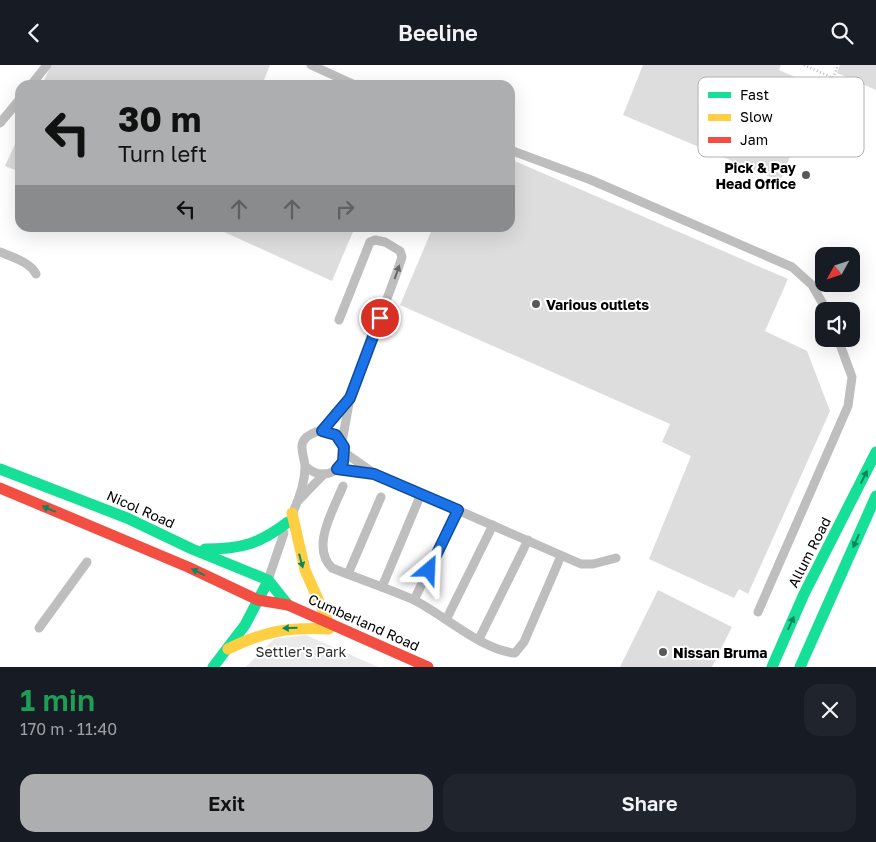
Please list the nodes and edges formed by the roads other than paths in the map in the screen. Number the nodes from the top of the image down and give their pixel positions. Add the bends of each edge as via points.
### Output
1 (47, 65) edge
2 (311, 65) edge
3 (36, 80) edge
4 (344, 80) edge
5 (15, 105) edge
6 (0, 123) edge
7 (515, 151) edge
8 (0, 252) edge
9 (36, 274) dead end
10 (822, 302) edge
11 (339, 320) dead end
12 (841, 347) edge
13 (350, 398) junction
14 (322, 431) junction
15 (342, 442) junction
16 (876, 452) edge
17 (345, 453) junction
18 (306, 466) junction
19 (0, 469) edge
20 (337, 469) junction
21 (324, 474) junction
22 (374, 474) junction
23 (343, 486) dead end
24 (0, 488) edge
25 (421, 494) junction
26 (876, 496) edge
27 (381, 497) dead end
28 (297, 502) junction
29 (458, 510) junction
30 (290, 517) junction
31 (493, 525) junction
32 (528, 540) junction
33 (192, 549) junction
34 (561, 556) junction
35 (616, 557) dead end
36 (87, 562) dead end
37 (348, 574) junction
38 (268, 580) junction
39 (216, 581) junction
40 (382, 587) junction
41 (226, 597) dead end
42 (258, 600) junction
43 (414, 600) junction
44 (288, 605) junction
45 (758, 612) dead end
46 (447, 619) junction
47 (231, 623) dead end
48 (39, 627) dead end
49 (334, 627) junction
50 (479, 639) junction
51 (226, 652) junction
52 (213, 667) edge
53 (428, 667) edge
54 (772, 667) edge
55 (800, 667) edge

1 - 3 lane
2 - 4 lane
5 - 6 lane
7 - 10 lane via 792,267 812,285
8 - 9 lane via 24,263
13 -> 11 lane via 402,257 400,251 385,241 370,243
12 - 45 lane via 852,377 848,406
13 - 14 lane
13 - 15 lane
14 - 15 lane via 336,435
14 - 18 lane via 315,432 304,441 301,455
15 - 17 lane
54 -> 16 main road, Allum Road via 804,594
17 - 20 lane
17 - 22 lane
18 - 21 lane via 311,471
18 - 28 lane
19 - 33 main road, Nicol Road via 127,518
20 - 21 lane
20 - 22 lane
21 - 28 lane
22 - 25 lane
23 - 37 lane via 325,531 323,554 332,568
39 -> 24 main road
25 - 29 lane
25 - 40 lane
26 -> 55 main road
27 - 37 lane
28 - 30 lane
29 - 31 lane
29 - 43 lane
30 - 33 main road via 263,541 238,549
30 - 38 lane
30 -> 49 main road via 304,572
31 - 32 lane
31 - 46 lane
32 - 34 lane
32 - 50 lane
33 - 38 main road, Nicol Road
34 - 35 lane via 593,565
34 - 50 lane via 524,643 515,653
36 - 48 lane
37 - 40 lane
38 - 42 main road
38 - 44 main road, Cumberland Road
39 - 41 main road
39 - 42 main road
40 - 43 lane
42 - 44 main road, Cumberland Road
42 - 51 main road
43 - 46 lane
44 - 49 main road, Cumberland Road
46 - 50 lane
47 - 51 main road
49 -> 51 main road via 274,629 256,634
49 - 53 main road, Cumberland Road
51 - 52 main road

